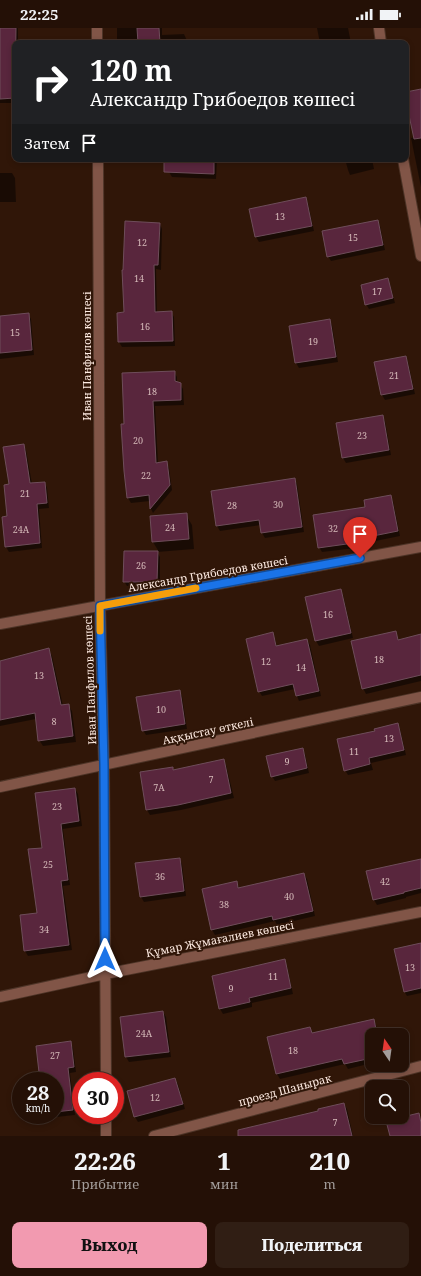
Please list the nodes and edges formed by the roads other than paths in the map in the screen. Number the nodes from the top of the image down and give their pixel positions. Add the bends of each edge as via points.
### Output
1 (97, 28) edge
2 (379, 28) edge
3 (97, 40) edge
4 (381, 40) edge
5 (98, 162) edge
6 (404, 162) edge
7 (421, 256) edge
8 (421, 547) edge
9 (100, 606) junction
10 (0, 624) edge
11 (421, 697) edge
12 (104, 765) junction
13 (0, 787) edge
14 (421, 912) edge
15 (105, 974) junction
16 (0, 997) edge
17 (421, 1066) edge
18 (106, 1072) edge
19 (106, 1124) edge
20 (106, 1136) edge
21 (154, 1136) edge

1 - 3 street
2 - 4 street
5 - 9 street, Иван Панфилов көшесі
6 - 7 street
8 - 9 street, Александр Грибоедов көшесі
9 - 10 street, Александр Грибоедов көшесі
9 - 12 street, Иван Панфилов көшесі
11 - 12 street, Аққыстау өткелі
12 - 13 street, Аққыстау өткелі
12 - 15 street, Иван Панфилов көшесі
14 - 15 street, Құмар Жұмағалиев көшесі
15 - 16 street, Құмар Жұмағалиев көшесі
15 - 18 street, Иван Панфилов көшесі
17 - 21 street, проезд Шанырак
19 - 20 street

